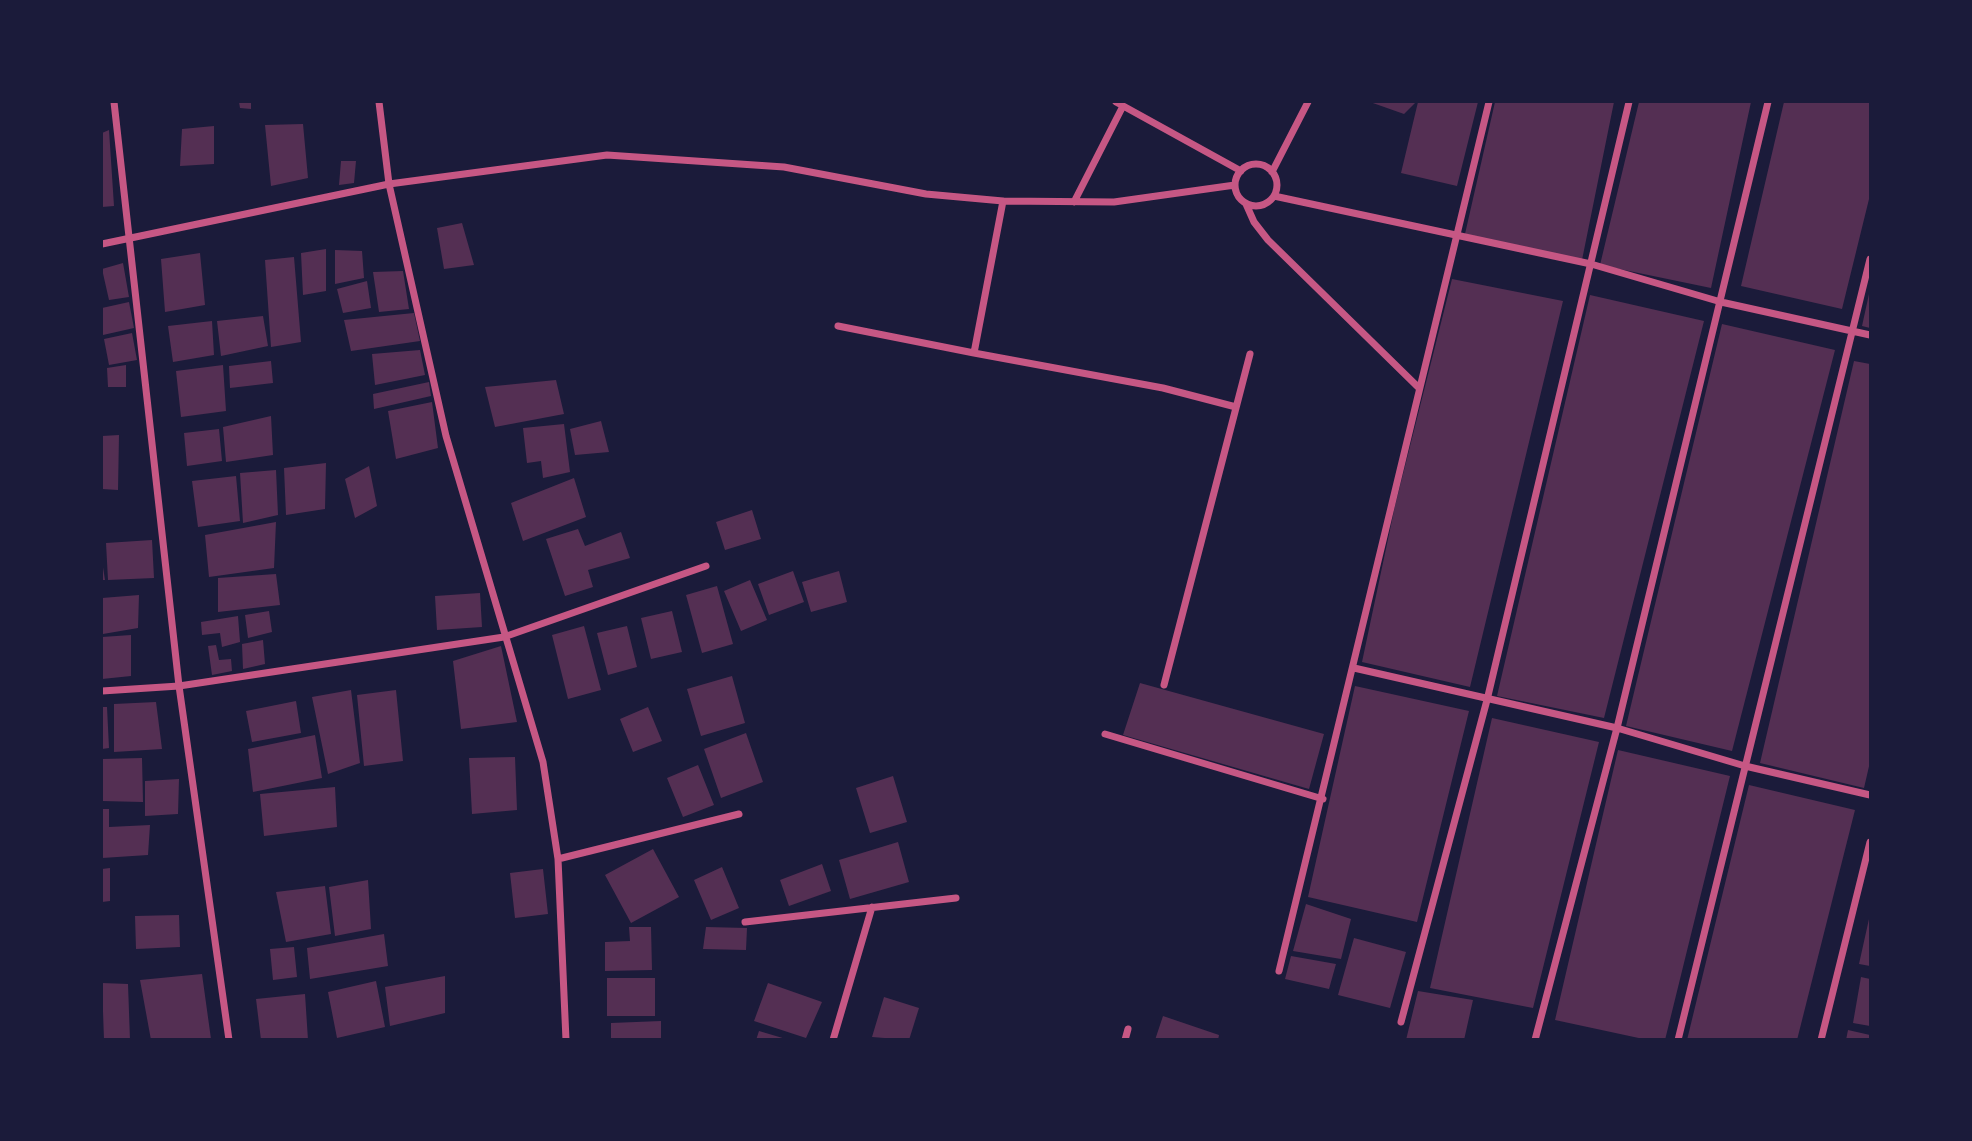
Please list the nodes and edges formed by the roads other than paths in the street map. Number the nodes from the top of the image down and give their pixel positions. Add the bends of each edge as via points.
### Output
1 (114, 102) edge
2 (379, 102) edge
3 (1308, 102) edge
4 (1489, 102) edge
5 (1629, 102) edge
6 (1768, 102) edge
7 (1119, 104) edge
8 (1241, 171) junction
9 (1272, 172) junction
10 (389, 184) junction
11 (1235, 185) junction
12 (1274, 196) junction
13 (1003, 201) junction
14 (1074, 202) junction
15 (1247, 204) junction
16 (1455, 234) junction
17 (127, 237) junction
18 (102, 244) edge
19 (1871, 259) edge
20 (1591, 264) junction
21 (1721, 302) junction
22 (838, 326) dead end
23 (1853, 331) junction
24 (1871, 335) edge
25 (974, 353) junction
26 (1250, 354) dead end
27 (1419, 388) junction
28 (1236, 407) junction
29 (706, 566) dead end
30 (504, 637) junction
31 (1354, 668) junction
32 (1164, 685) dead end
33 (179, 686) junction
34 (102, 691) edge
35 (1488, 700) junction
36 (1617, 729) junction
37 (1105, 734) dead end
38 (1745, 766) junction
39 (1871, 795) edge
40 (1323, 799) junction
41 (739, 814) dead end
42 (1871, 842) edge
43 (558, 859) junction
44 (956, 898) dead end
45 (872, 907) junction
46 (745, 922) dead end
47 (1279, 971) dead end
48 (1401, 1022) dead end
49 (1128, 1029) dead end
50 (229, 1040) edge
51 (566, 1040) edge
52 (833, 1040) edge
53 (1125, 1040) edge
54 (1535, 1040) edge
55 (1678, 1040) edge
56 (1821, 1040) edge

1 - 17 street
2 - 10 street
3 - 9 street
4 - 16 street
5 - 20 street
6 - 21 street
7 - 8 street
7 - 14 street
8 - 9 street via 1253,164
8 - 11 street
9 - 12 street via 1277,184
10 - 13 street via 607,155 784,167 900,190
10 - 17 street
10 - 30 street via 446,436
11 - 14 street
11 - 15 street
12 - 15 street via 1267,203
12 - 16 street
13 - 14 street
13 - 25 street
15 - 27 street via 1268,240
16 - 20 street
16 - 27 street
17 - 18 street
17 - 33 street
19 - 23 street
20 - 21 street
20 - 35 street
21 - 23 street
21 - 36 street
22 - 25 street
23 - 24 street
23 - 38 street
25 - 28 street via 1163,388
26 - 28 street
27 - 31 street
28 - 32 street
29 - 30 street
30 - 33 street
30 - 43 street via 543,761
31 - 35 street
31 - 40 street
33 - 34 street
33 - 50 street
35 - 36 street
35 - 48 street
36 - 38 street
36 - 54 street
37 - 40 street
38 - 39 street
38 - 55 street
40 - 47 street
41 - 43 street
42 - 56 street
43 - 51 street
44 - 45 street
45 - 46 street
45 - 52 street
49 - 53 street

